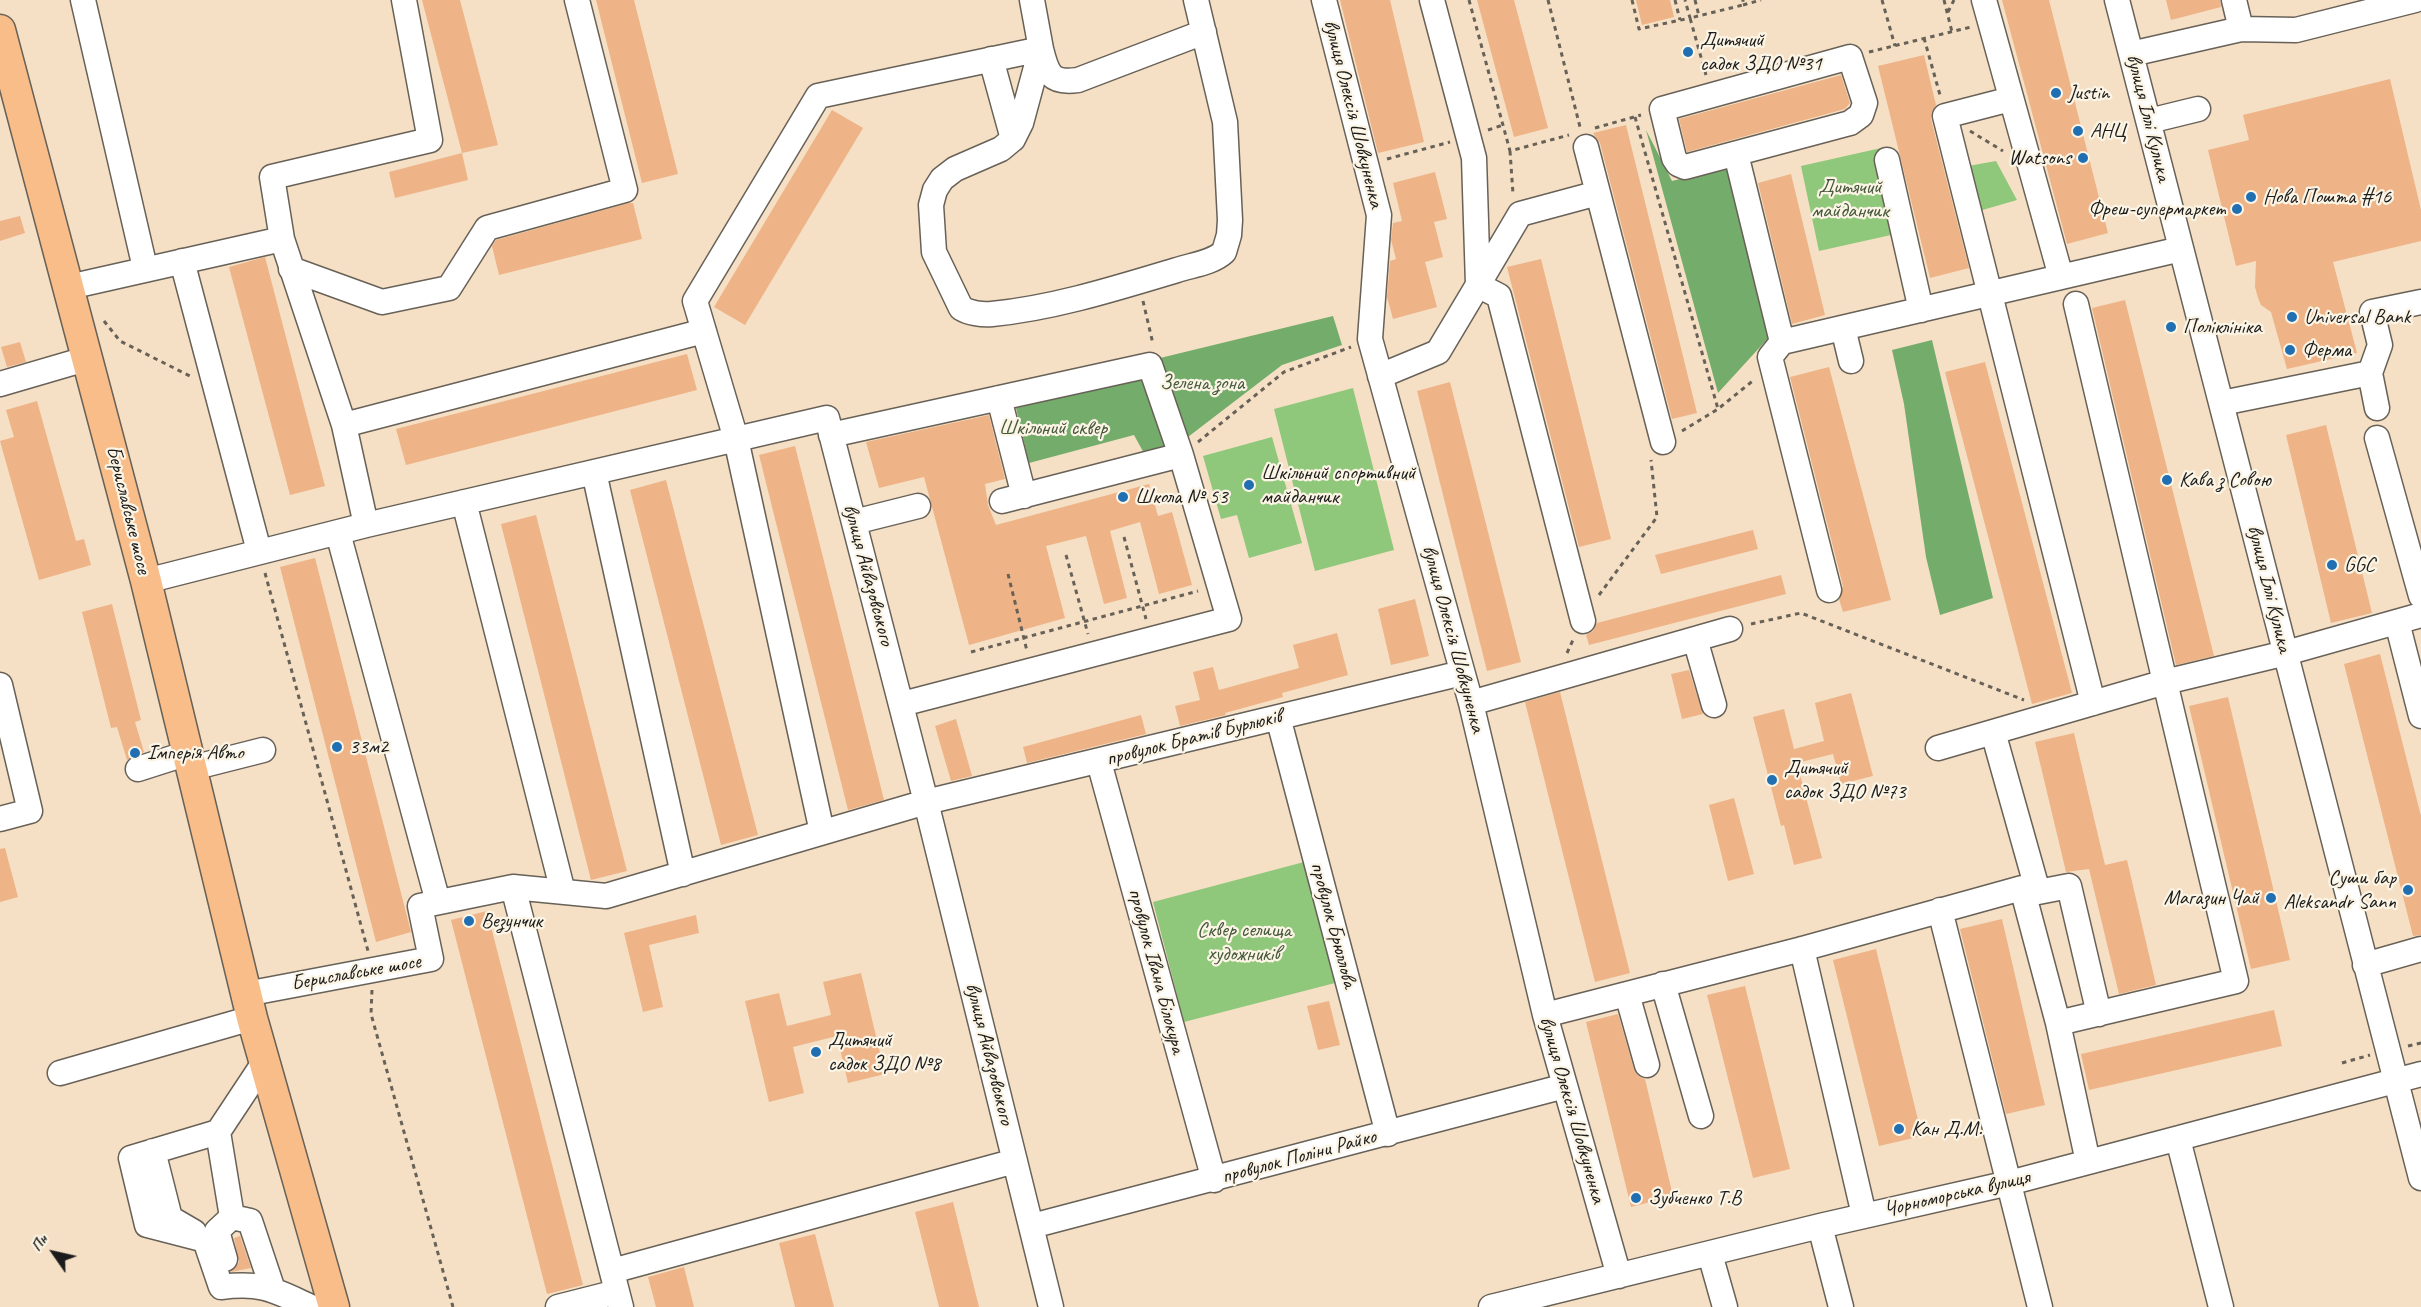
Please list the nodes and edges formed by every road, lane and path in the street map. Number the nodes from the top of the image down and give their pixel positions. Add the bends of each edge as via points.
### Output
1 (83, 0) edge
2 (404, 0) edge
3 (578, 0) edge
4 (1032, 0) edge
5 (1196, 0) edge
6 (1324, 0) edge
7 (1432, 0) edge
8 (1468, 0) edge
9 (1548, 0) edge
10 (1632, 0) edge
11 (1675, 0) edge
12 (1685, 0) edge
13 (1695, 0) edge
14 (1742, 0) edge
15 (1761, 0) edge
16 (1882, 0) edge
17 (1944, 0) edge
18 (1954, 0) edge
19 (2117, 0) edge
20 (2234, 0) edge
21 (2415, 0) edge
22 (1743, 5) junction
23 (1987, 11) edge
24 (1948, 14) junction
25 (1699, 16) junction
26 (1690, 18) junction
27 (1680, 20) junction
28 (2241, 29) junction
29 (0, 30) edge
30 (1204, 32) junction
31 (1952, 32) junction
32 (1895, 46) junction
33 (1041, 49) junction
34 (2131, 54) junction
35 (1850, 57) junction
36 (991, 59) junction
37 (1707, 78) dead end
38 (1059, 80) junction
39 (1030, 89) junction
40 (2011, 99) junction
41 (1662, 109) junction
42 (2198, 109) dead end
43 (1635, 117) junction
44 (2149, 121) junction
45 (1503, 125) junction
46 (1583, 135) junction
47 (1468, 137) junction
48 (1013, 139) junction
49 (1510, 151) junction
50 (1736, 154) junction
51 (1887, 160) dead end
52 (1366, 165) junction
53 (1513, 193) dead end
54 (1598, 193) junction
55 (282, 239) junction
56 (2181, 249) junction
57 (182, 261) junction
58 (145, 268) junction
59 (291, 269) junction
60 (2061, 277) junction
61 (1138, 282) junction
62 (1478, 285) junction
63 (69, 286) junction
64 (1991, 293) junction
65 (2421, 302) edge
66 (2076, 304) dead end
67 (1921, 310) junction
68 (104, 321) dead end
69 (1843, 328) junction
70 (704, 331) junction
71 (1370, 339) junction
72 (1782, 342) junction
73 (1154, 348) dead end
74 (88, 358) junction
75 (1851, 361) dead end
76 (1771, 365) junction
77 (2370, 373) junction
78 (1380, 376) junction
79 (0, 384) edge
80 (214, 388) junction
81 (999, 398) junction
82 (2222, 403) junction
83 (2377, 408) dead end
84 (1718, 409) junction
85 (344, 425) junction
86 (829, 426) junction
87 (2377, 438) dead end
88 (736, 439) junction
89 (1663, 442) junction
90 (1181, 455) junction
91 (594, 472) junction
92 (464, 502) junction
93 (918, 506) dead end
94 (854, 522) junction
95 (366, 525) junction
96 (338, 533) junction
97 (1124, 537) dead end
98 (259, 551) junction
99 (1066, 555) dead end
100 (1008, 574) dead end
101 (146, 581) junction
102 (1829, 590) dead end
103 (1199, 591) dead end
104 (2421, 596) edge
105 (1142, 606) junction
106 (2421, 615) edge
107 (1085, 621) junction
108 (1583, 621) junction
109 (2397, 622) junction
110 (1730, 628) joint
111 (1024, 638) junction
112 (1695, 639) junction
113 (971, 652) dead end
114 (2286, 653) junction
115 (1462, 673) junction
116 (1554, 679) junction
117 (2164, 682) junction
118 (0, 685) edge
119 (1470, 702) junction
120 (2093, 703) junction
121 (902, 704) junction
122 (1714, 705) dead end
123 (2421, 716) edge
124 (1278, 717) junction
125 (2036, 720) junction
126 (1993, 732) junction
127 (1938, 748) dead end
128 (262, 750) dead end
129 (190, 761) junction
130 (1099, 762) junction
131 (138, 768) dead end
132 (926, 802) junction
133 (0, 819) edge
134 (822, 832) junction
135 (683, 874) junction
136 (513, 886) junction
137 (563, 892) junction
138 (438, 902) junction
139 (1940, 910) junction
140 (1802, 949) junction
141 (2421, 949) edge
142 (2365, 964) junction
143 (373, 970) junction
144 (1663, 984) junction
145 (1627, 994) junction
146 (249, 1006) junction
147 (2099, 1014) junction
148 (1545, 1015) junction
149 (2058, 1023) junction
150 (265, 1060) junction
151 (1647, 1065) dead end
152 (60, 1072) dead end
153 (2421, 1074) edge
154 (2396, 1081) junction
155 (1565, 1086) junction
156 (1701, 1116) dead end
157 (218, 1132) junction
158 (1388, 1134) junction
159 (2178, 1139) junction
160 (1015, 1161) junction
161 (2088, 1162) junction
162 (2421, 1178) edge
163 (1214, 1180) junction
164 (2009, 1182) junction
165 (1864, 1215) junction
166 (232, 1217) junction
167 (1032, 1226) junction
168 (1820, 1226) junction
169 (1710, 1254) junction
170 (1619, 1276) junction
171 (253, 1286) junction
172 (617, 1290) edge
173 (1535, 1302) edge
174 (311, 1307) edge
175 (334, 1307) edge
176 (453, 1307) edge
177 (558, 1307) edge
178 (1051, 1307) edge
179 (1491, 1307) edge
180 (1725, 1307) edge
181 (1841, 1307) edge
182 (2040, 1307) edge
183 (2221, 1307) edge

1 - 58 street
2 - 55 street via 430,140 272,177
3 - 59 street via 625,190 487,228 449,288 382,303
4 - 33 street
5 - 30 street
6 - 52 street, вулиця Олексія Шовкуненка
7 - 47 street
8 - 45 path
9 - 46 path
10 - 27 path via 1639,29
11 - 27 path
12 - 26 path
13 - 25 path
14 - 22 path
15 - 22 path
16 - 32 path
17 - 24 path
18 - 24 path
19 - 34 street, вулиця Іллі Кулика
20 - 28 street
21 - 28 street via 2296,30
22 - 25 path
23 - 31 path
23 - 40 street
24 - 31 path
25 - 26 path
26 - 27 path
26 - 37 path
28 - 34 street
29 - 63 main road, Бериславське шосе
30 - 38 street via 1078,80
30 - 61 street via 1225,122 1228,244 1219,257
31 - 32 path
32 - 35 path
33 - 36 street
33 - 38 street via 1046,69
33 - 39 street
34 - 44 street, вулиця Іллі Кулика
35 - 41 street
35 - 50 street via 1865,103 1861,115 1850,123
36 - 48 street
36 - 70 street via 818,96 695,302
38 - 39 street
39 - 48 street
40 - 60 street
40 - 64 street via 1945,116
41 - 43 path
41 - 50 street via 1678,164 1685,167
42 - 44 street
43 - 46 path
43 - 84 path
44 - 56 street, вулиця Іллі Кулика
45 - 47 path
45 - 49 path
46 - 49 path
46 - 54 street
47 - 52 path
47 - 62 street via 1474,158
48 - 61 street via 955,169 935,190 931,205 934,252 960,309 989,315 1011,312
49 - 53 path
50 - 72 street
51 - 67 street
52 - 71 street, вулиця Олексія Шовкуненка via 1379,215
54 - 62 street via 1520,214
54 - 89 street
55 - 57 street
55 - 59 street
56 - 60 street
56 - 82 street, вулиця Іллі Кулика
57 - 58 street
57 - 80 street
58 - 63 street
59 - 85 street
60 - 64 street
61 - 73 path
62 - 78 street via 1438,352
62 - 108 street via 1499,296
63 - 74 main road, Бериславське шосе
64 - 67 street
64 - 120 street
65 - 77 street via 2372,312 2380,345
66 - 117 street
67 - 69 street
68 - 80 path via 120,340
69 - 72 street
69 - 75 street
70 - 85 street
70 - 88 street
71 - 78 street, вулиця Олексія Шовкуненка
71 - 90 path via 1284,372
72 - 76 street via 1770,357
74 - 79 street
74 - 101 main road, Бериславське шосе
76 - 84 path
76 - 102 street via 1778,418
77 - 82 street
77 - 83 street
78 - 115 street, вулиця Олексія Шовкуненка
80 - 98 street
81 - 86 street
81 - 90 street via 1150,364
81 - 90 street via 1013,499
82 - 114 street, вулиця Іллі Кулика
84 - 89 path
85 - 95 street
86 - 88 street
86 - 94 street, вулиця Айвазовського
87 - 104 street
88 - 91 street
88 - 134 street
89 - 108 path via 1650,455 1658,518
90 - 121 street via 1229,619
91 - 92 street
91 - 135 street
92 - 95 street
92 - 137 street
93 - 94 street
94 - 121 street, вулиця Айвазовського
95 - 96 street
96 - 98 street
96 - 138 street
97 - 105 path
98 - 101 street
98 - 143 path
99 - 107 path
100 - 111 path
101 - 129 main road, Бериславське шосе
103 - 105 path
105 - 107 path
106 - 109 street
107 - 111 path
108 - 116 path
109 - 114 street
109 - 123 street
110 - 112 street
110 - 125 path via 1801,614 2023,699
111 - 113 path
112 - 116 street
112 - 122 street
114 - 117 street
114 - 142 street, вулиця Іллі Кулика
115 - 119 street, вулиця Олексія Шовкуненка
115 - 124 street, провулок Братів Бурлюків
116 - 119 street
117 - 120 street
117 - 147 street via 2236,981
118 - 133 street via 30,811
119 - 148 street, вулиця Олексія Шовкуненка
120 - 125 street
121 - 132 street, вулиця Айвазовського
124 - 130 street, провулок Братів Бурлюків
124 - 158 street, провулок Брюллова
125 - 126 street
126 - 127 street
126 - 147 street via 2038,892 2068,886
128 - 129 street
129 - 131 street
129 - 146 main road, Бериславське шосе
130 - 132 street, провулок Братів Бурлюків
130 - 163 street, провулок Івана Білокура
132 - 134 street
132 - 160 street, вулиця Айвазовського
134 - 135 street
135 - 137 street via 606,897
136 - 137 street
136 - 138 street
136 - 172 street
138 - 143 street, Бериславське шосе via 420,906 431,959
139 - 140 street
139 - 149 street via 2022,888
139 - 164 street
140 - 144 street
140 - 165 street
141 - 142 street
142 - 154 street, вулиця Іллі Кулика
143 - 146 street, Бериславське шосе
143 - 176 path via 371,1014
144 - 145 street
144 - 156 street
145 - 148 street
145 - 151 street
146 - 150 main road, Бериславське шосе
146 - 152 street
147 - 149 street
148 - 155 street, вулиця Олексія Шовкуненка
149 - 161 street
150 - 157 street
150 - 175 main road, Бериславське шосе
153 - 154 street, Чорноморська вулиця
154 - 159 street, Чорноморська вулиця
154 - 162 street, вулиця Іллі Кулика
155 - 158 street, провулок Поліни Райко
155 - 170 street, вулиця Олексія Шовкуненка
157 - 166 street
157 - 171 street via 131,1158 147,1225 205,1240 221,1287
158 - 163 street, провулок Поліни Райко
159 - 161 street, Чорноморська вулиця
159 - 183 street
160 - 167 street, вулиця Айвазовського
160 - 172 street
161 - 164 street, Чорноморська вулиця
163 - 167 street, провулок Поліни Райко
164 - 165 street, Чорноморська вулиця
164 - 182 street
165 - 168 street, Чорноморська вулиця
166 - 171 street via 250,1221
166 - 171 street via 217,1231
167 - 178 street, вулиця Айвазовського
168 - 169 street, Чорноморська вулиця
168 - 181 street
169 - 170 street, Чорноморська вулиця
169 - 180 street
170 - 173 street, Чорноморська вулиця
171 - 174 street
172 - 177 street
173 - 179 street, Чорноморська вулиця

